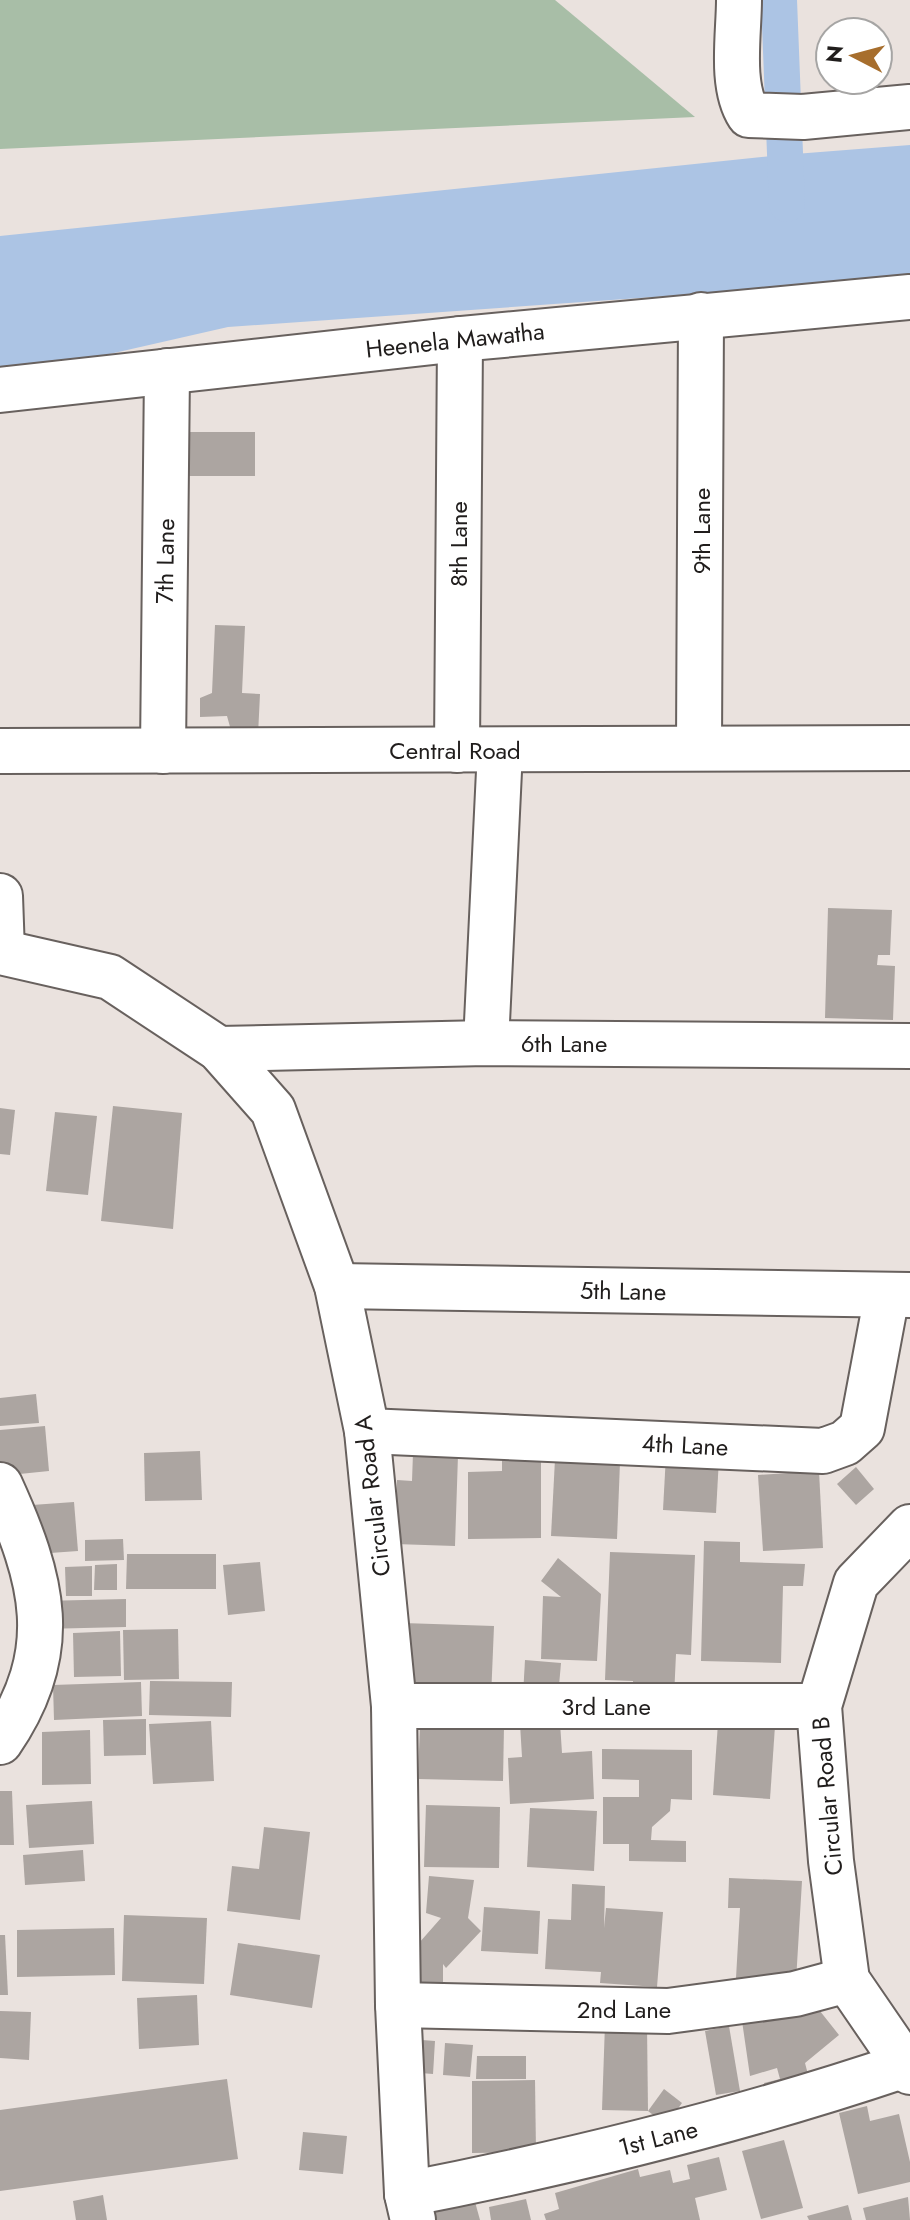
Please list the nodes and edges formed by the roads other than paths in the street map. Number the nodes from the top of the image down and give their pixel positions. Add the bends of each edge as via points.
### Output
1 (739, 0) edge
2 (910, 107) edge
3 (910, 297) edge
4 (701, 315) junction
5 (460, 339) junction
6 (167, 371) junction
7 (0, 390) edge
8 (699, 747) junction
9 (910, 748) edge
10 (457, 750) junction
11 (500, 750) junction
12 (0, 751) edge
13 (163, 751) junction
14 (0, 896) edge
15 (1, 952) edge
16 (486, 1043) junction
17 (910, 1046) edge
18 (219, 1049) junction
19 (337, 1286) junction
20 (899, 1295) edge
21 (367, 1431) junction
22 (0, 1485) edge
23 (910, 1527) edge
24 (394, 1706) junction
25 (819, 1706) junction
26 (0, 1742) edge
27 (847, 1980) junction
28 (398, 2005) junction
29 (908, 2069) edge
30 (410, 2207) edge

1 - 2 street via 742,104 749,115
3 - 4 street, Heenela Mawatha
4 - 5 street, Heenela Mawatha
4 - 8 street, 9th Lane
5 - 6 street, Heenela Mawatha
5 - 10 street, 8th Lane
6 - 7 street, Heenela Mawatha
6 - 13 street, 7th Lane
8 - 9 street, Central Road
8 - 11 street, Central Road
10 - 11 street, Central Road
10 - 13 street, Central Road
11 - 16 street
12 - 13 street, Central Road
14 - 15 street
15 - 18 street, Circular Road A via 110,977
16 - 17 street, 6th Lane
16 - 18 street, 6th Lane
18 - 19 street, Circular Road A via 273,1110
19 - 20 street, 5th Lane
19 - 21 street, Circular Road A
20 - 21 street, 4th Lane via 862,1428 845,1443 823,1451
21 - 24 street, Circular Road A
22 - 26 street via 36,1578 40,1635 35,1679
23 - 25 street, Circular Road B via 856,1583
24 - 25 street, 3rd Lane
24 - 28 street, Circular Road A
25 - 27 street, Circular Road B
27 - 28 street, 2nd Lane via 795,1994 668,2011
27 - 29 street, Circular Road B
28 - 30 street, Circular Road A
29 - 30 street, 1st Lane

